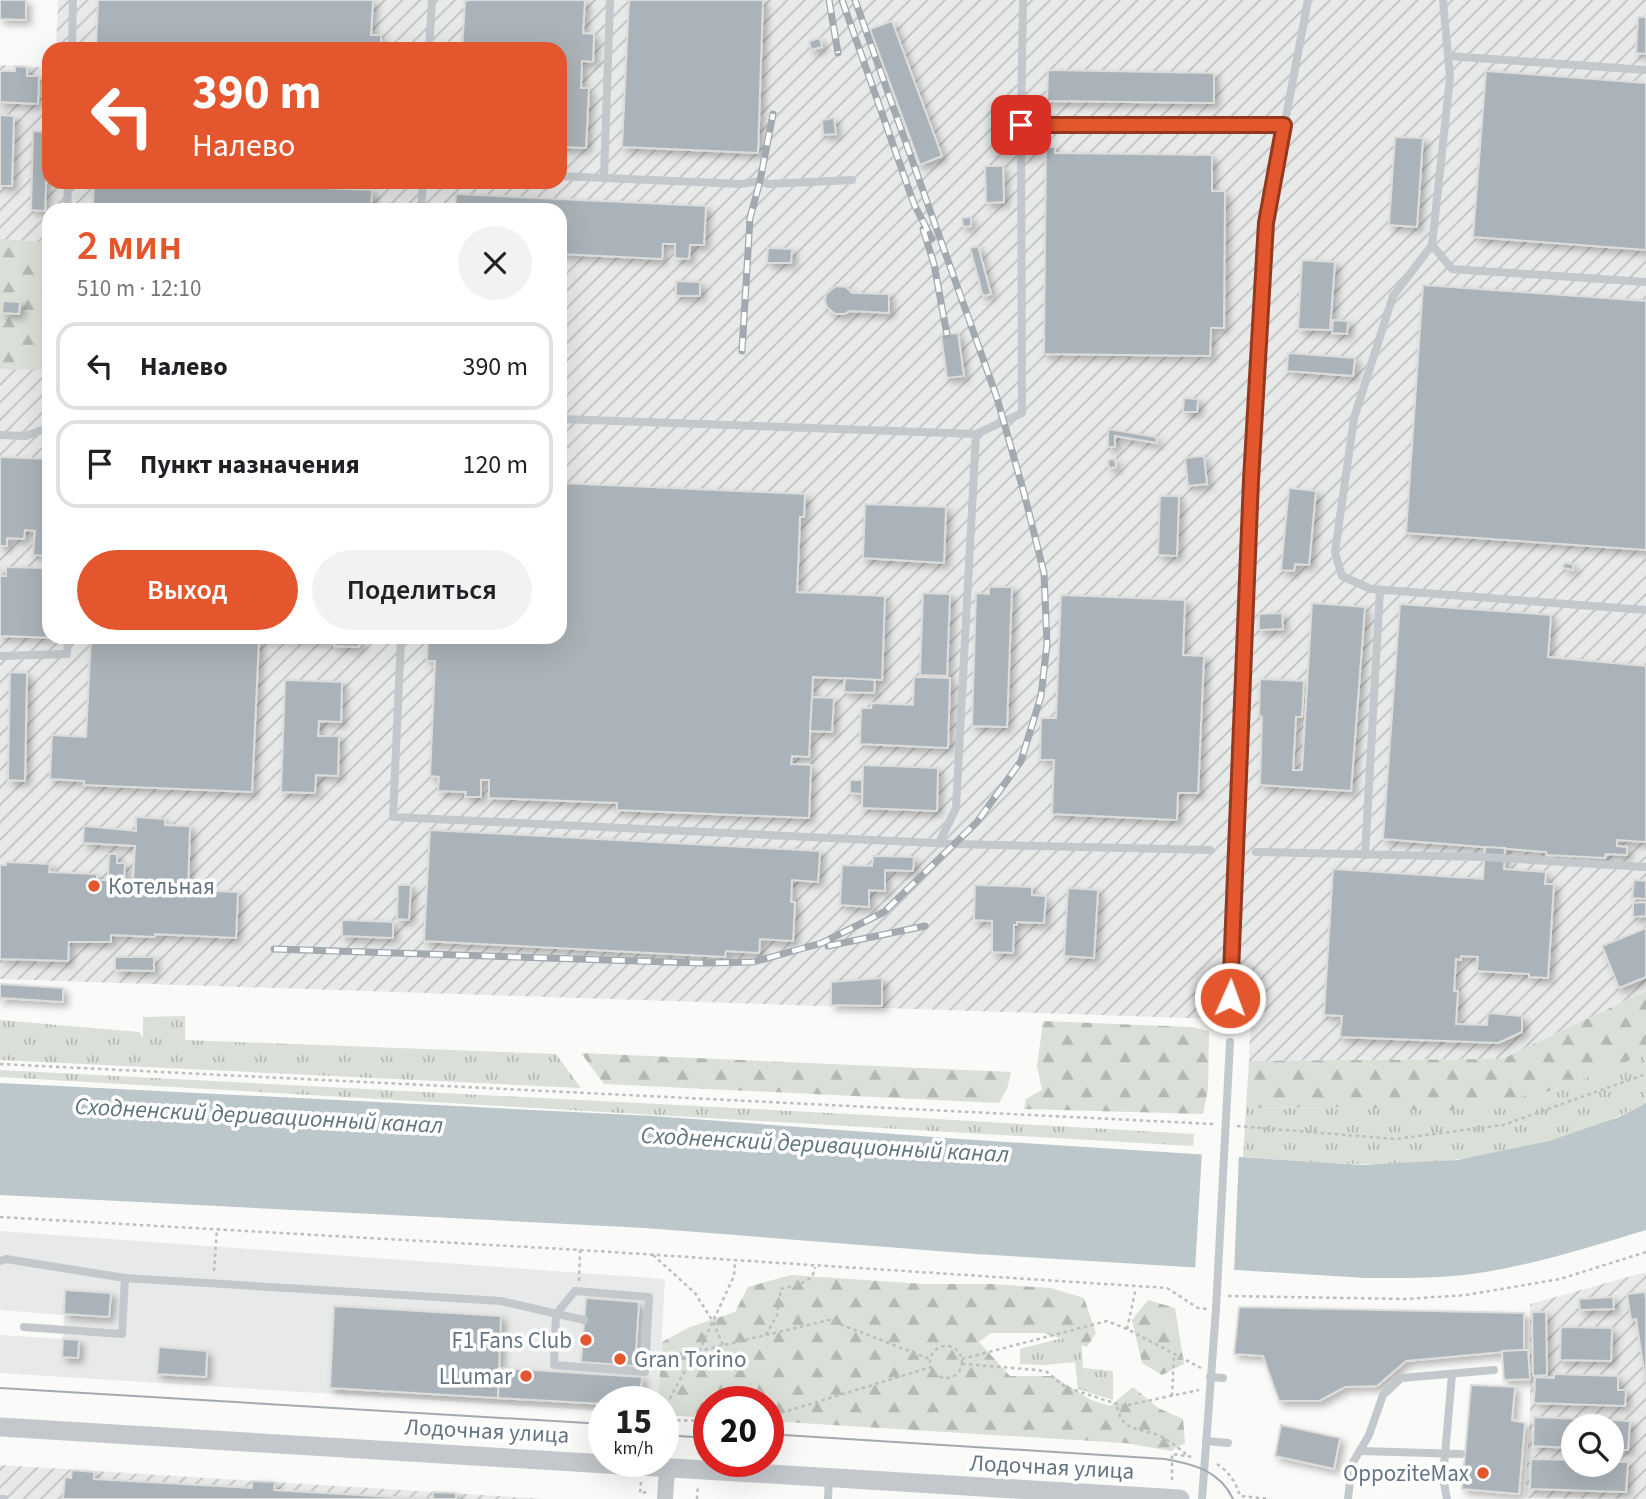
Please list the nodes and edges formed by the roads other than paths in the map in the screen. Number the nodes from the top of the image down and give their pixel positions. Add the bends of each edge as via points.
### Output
1 (73, 0) edge
2 (432, 0) edge
3 (610, 0) edge
4 (1023, 0) edge
5 (1308, 0) edge
6 (1443, 0) edge
7 (72, 42) edge
8 (429, 42) edge
9 (1448, 57) junction
10 (1646, 69) edge
11 (1021, 125) junction
12 (1284, 125) junction
13 (567, 176) edge
14 (604, 178) junction
15 (852, 180) dead end
16 (1432, 245) junction
17 (1646, 282) edge
18 (567, 419) edge
19 (42, 430) edge
20 (976, 434) junction
21 (0, 435) edge
22 (1380, 590) junction
23 (1646, 610) edge
24 (68, 644) edge
25 (401, 644) edge
26 (0, 656) edge
27 (939, 843) junction
28 (1210, 850) dead end
29 (1256, 852) dead end
30 (1365, 855) junction
31 (1646, 867) edge
32 (1230, 998) dead end
33 (1230, 1042) dead end
34 (0, 1261) edge
35 (125, 1278) junction
36 (556, 1314) junction
37 (584, 1320) dead end
38 (637, 1325) dead end
39 (648, 1325) junction
40 (24, 1327) dead end
41 (1494, 1370) dead end
42 (1211, 1374) junction
43 (1452, 1374) junction
44 (1223, 1378) dead end
45 (0, 1427) edge
46 (1206, 1441) junction
47 (1228, 1443) dead end
48 (1360, 1451) junction
49 (1445, 1453) junction
50 (1461, 1454) dead end
51 (588, 1463) edge
52 (679, 1469) edge
53 (666, 1477) edge
54 (829, 1479) junction
55 (1176, 1493) edge
56 (1034, 1495) edge
57 (665, 1499) edge
58 (828, 1499) edge
59 (1202, 1499) edge
60 (1348, 1499) edge
61 (1447, 1499) edge

1 - 7 lane
2 - 8 lane
3 - 14 lane
4 - 11 lane
5 - 12 lane
6 - 9 lane
9 - 10 lane
9 - 16 lane via 1450,78
11 - 12 lane
11 - 20 lane via 1022,413
12 - 32 lane, bridge via 1266,223
13 - 14 lane
14 - 15 lane via 741,184
16 - 17 lane via 1452,269
16 - 22 lane via 1393,296 1354,418 1335,552 1342,576
18 - 20 lane
19 - 21 lane via 26,436
20 - 27 lane via 957,808
22 - 23 lane
22 - 30 lane
24 - 26 lane via 67,654
25 - 27 lane via 393,817
27 - 28 lane
29 - 30 lane
30 - 31 lane
33 - 42 lane
34 - 35 lane
35 - 36 lane via 500,1301
35 - 40 lane via 122,1334
36 - 37 lane
36 - 39 lane via 575,1291 649,1297
36 - 39 lane via 554,1365 645,1372
38 - 39 lane
41 - 43 lane
42 - 44 lane
42 - 46 lane
43 - 48 lane via 1401,1378 1383,1395
43 - 49 lane
45 - 51 street, Лодочная улица
46 - 47 lane
46 - 59 lane
48 - 49 lane
48 - 60 lane via 1352,1464
49 - 50 lane
49 - 61 lane
52 - 54 street, Лодочная улица
53 - 57 street
54 - 56 street, Лодочная улица
54 - 58 lane
55 - 56 street, Лодочная улица

